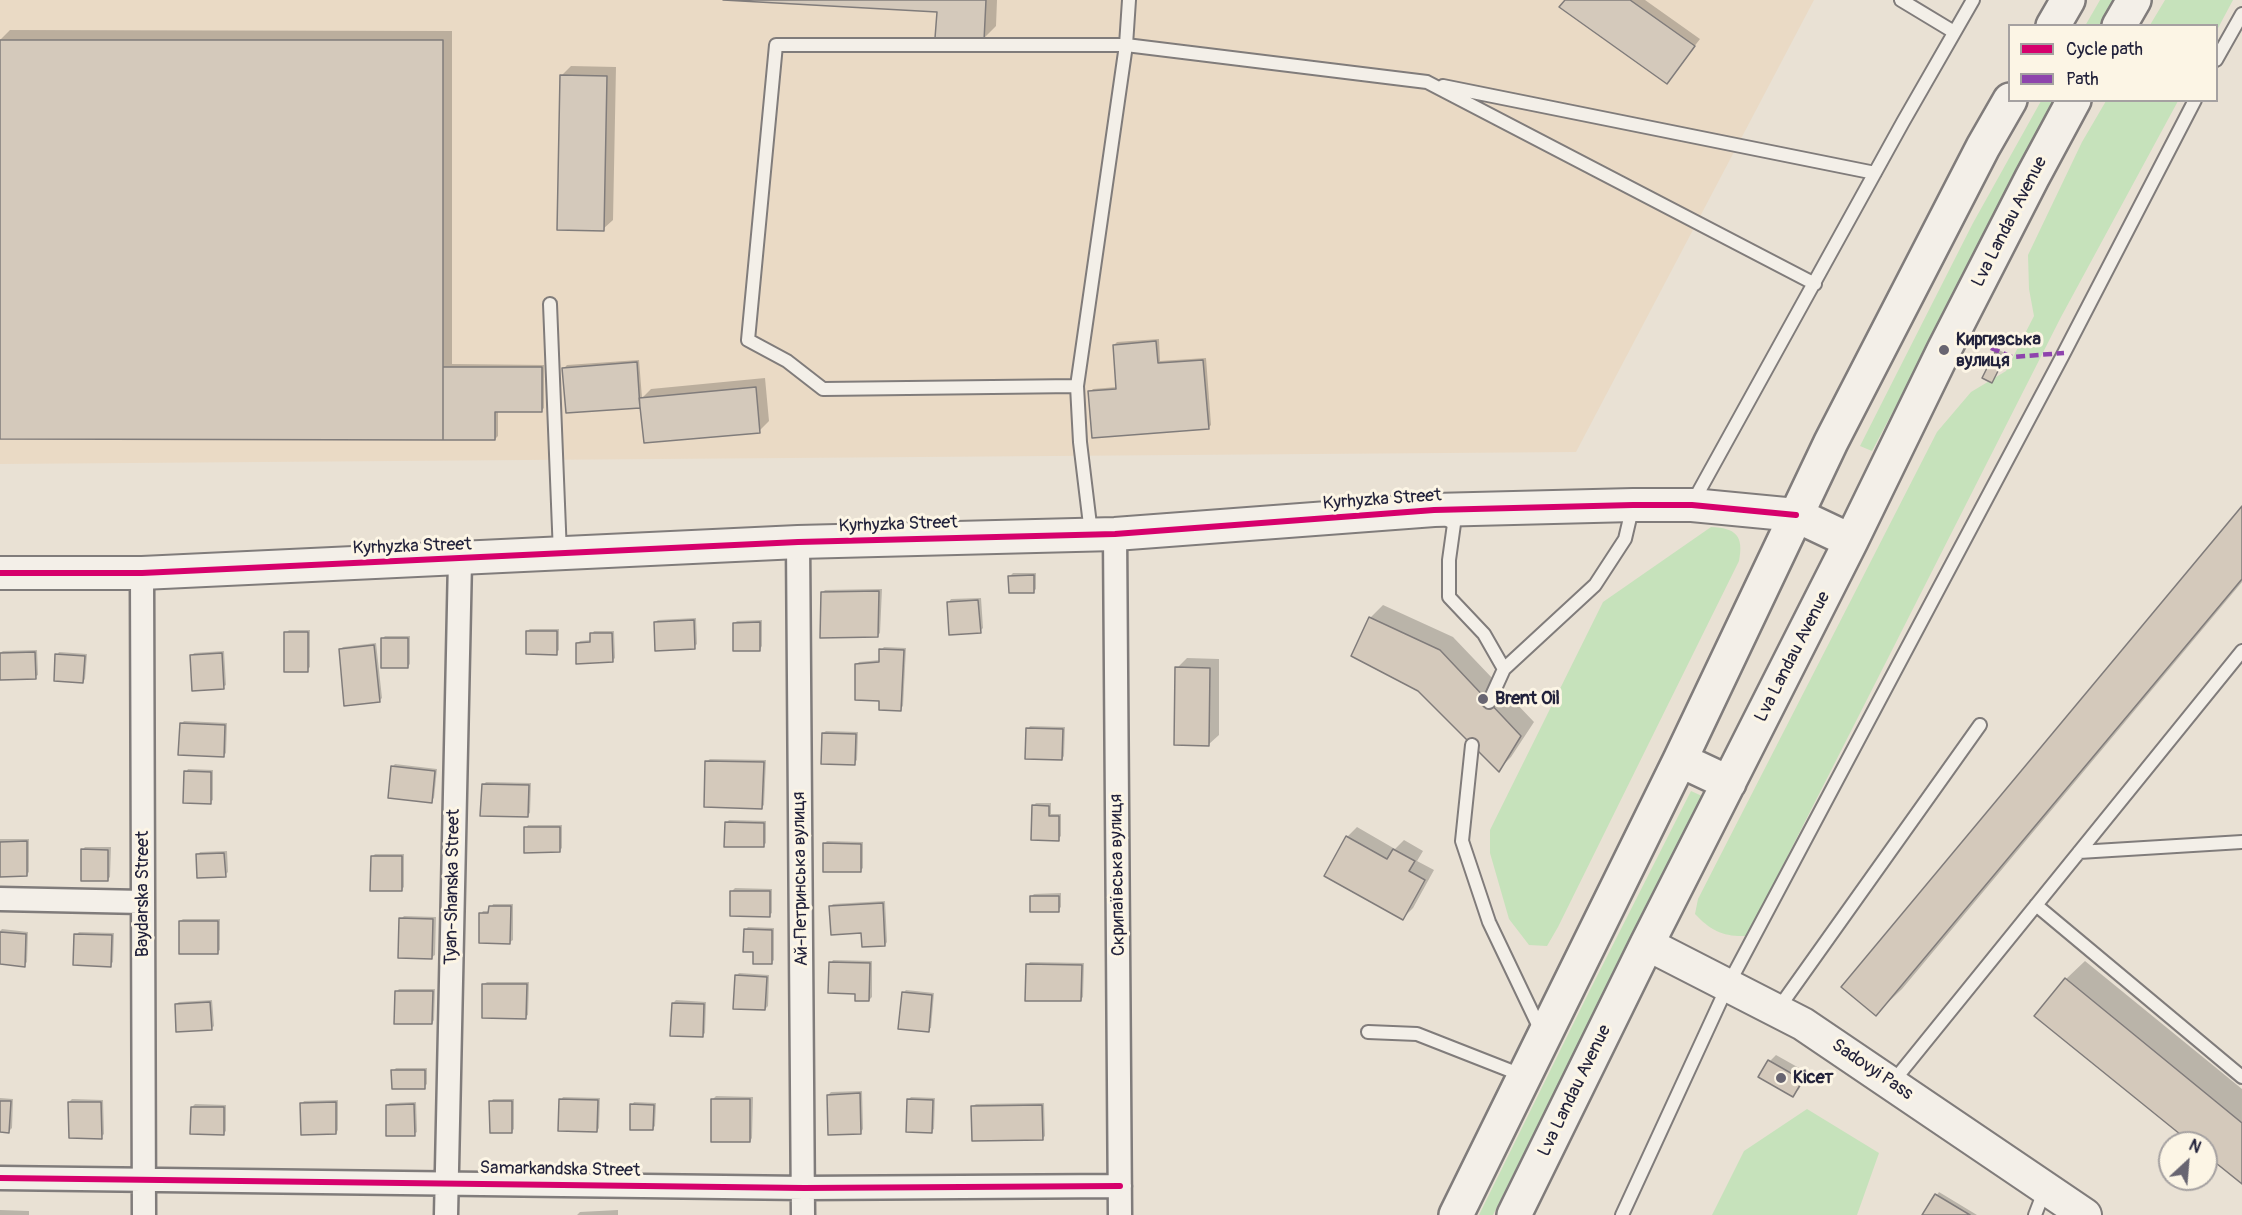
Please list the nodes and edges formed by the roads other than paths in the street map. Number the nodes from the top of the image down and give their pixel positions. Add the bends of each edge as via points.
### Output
1 (1129, 0) edge
2 (1901, 0) edge
3 (1973, 0) edge
4 (2068, 0) edge
5 (2134, 0) edge
6 (2242, 14) edge
7 (2054, 24) edge
8 (2120, 24) edge
9 (1954, 32) junction
10 (1126, 45) junction
11 (2218, 58) edge
12 (1427, 82) junction
13 (2009, 102) edge
14 (2073, 102) edge
15 (2194, 102) edge
16 (1875, 173) junction
17 (1815, 284) junction
18 (550, 304) dead end
19 (1077, 386) junction
20 (1633, 505) junction
21 (1692, 505) junction
22 (1434, 510) junction
23 (1796, 515) junction
24 (1103, 534) junction
25 (1851, 541) junction
26 (798, 542) junction
27 (560, 555) junction
28 (460, 560) junction
29 (0, 573) edge
30 (142, 573) junction
31 (2242, 651) edge
32 (1504, 669) junction
33 (1489, 702) dead end
34 (1980, 725) dead end
35 (1472, 745) dead end
36 (1680, 760) junction
37 (1730, 783) junction
38 (2242, 842) edge
39 (2079, 852) junction
40 (0, 899) edge
41 (143, 902) junction
42 (2036, 905) junction
43 (1647, 944) junction
44 (1728, 985) junction
45 (1778, 1010) junction
46 (1368, 1032) dead end
47 (1543, 1036) junction
48 (1524, 1076) junction
49 (2242, 1077) edge
50 (1892, 1083) junction
51 (0, 1178) edge
52 (144, 1179) junction
53 (446, 1183) junction
54 (1120, 1186) junction
55 (804, 1188) junction
56 (2041, 1201) edge
57 (144, 1215) edge
58 (446, 1215) edge
59 (803, 1215) edge
60 (1120, 1215) edge
61 (1456, 1215) edge
62 (1514, 1215) edge
63 (1622, 1215) edge
64 (2085, 1215) edge

1 - 10 lane
2 - 9 lane
3 - 9 lane
4 - 7 main road
5 - 8 main road
6 - 11 lane
9 - 16 lane
10 - 12 lane
10 - 19 lane
10 - 19 lane via 776,45 748,340 787,361 823,389
12 - 16 lane
12 - 17 lane
13 - 23 main road
14 - 25 main road, Lva Landau Avenue via 1949,340
15 - 44 lane
16 - 17 lane
17 - 21 lane
18 - 27 lane
19 - 24 lane via 1080,442
20 - 21 street, Kyrhyzka Street
20 - 22 street, Kyrhyzka Street
20 - 32 lane via 1626,539 1595,585
21 - 23 street, Kyrhyzka Street
22 - 24 street, Kyrhyzka Street
22 - 32 lane via 1454,524 1449,597 1484,634
23 - 25 main road
23 - 36 main road
24 - 26 street, Kyrhyzka Street
24 - 54 street, Скрипаївська вулиця
25 - 37 main road, Lva Landau Avenue
26 - 27 street, Kyrhyzka Street
26 - 55 street, Ай-Петринська вулиця
27 - 28 street, Kyrhyzka Street
28 - 30 street, Kyrhyzka Street
28 - 53 street, Tyan-Shanska Street
29 - 30 street, Kyrhyzka Street
30 - 41 street, Baydarska Street
31 - 39 lane
32 - 33 lane
34 - 45 lane
35 - 47 lane via 1462,841 1490,922
36 - 37 main road
36 - 47 main road
37 - 43 main road, Lva Landau Avenue
38 - 39 lane
39 - 42 lane
40 - 41 street
41 - 52 street, Baydarska Street
42 - 49 lane
42 - 50 lane
43 - 44 street, Sadovyi Pass
43 - 62 main road, Lva Landau Avenue
44 - 45 street, Sadovyi Pass
44 - 63 lane
45 - 50 street, Sadovyi Pass
46 - 48 lane via 1417,1034
47 - 48 main road
48 - 61 main road
50 - 56 street, Sadovyi Pass
51 - 52 street, Samarkandska Street
52 - 53 street, Samarkandska Street
52 - 57 street, Baydarska Street
53 - 55 street, Samarkandska Street
53 - 58 street, Tyan-Shanska Street
54 - 55 street, Samarkandska Street
54 - 60 street, Скрипаївська вулиця
55 - 59 street, Ай-Петринська вулиця
56 - 64 street, Sadovyi Pass

